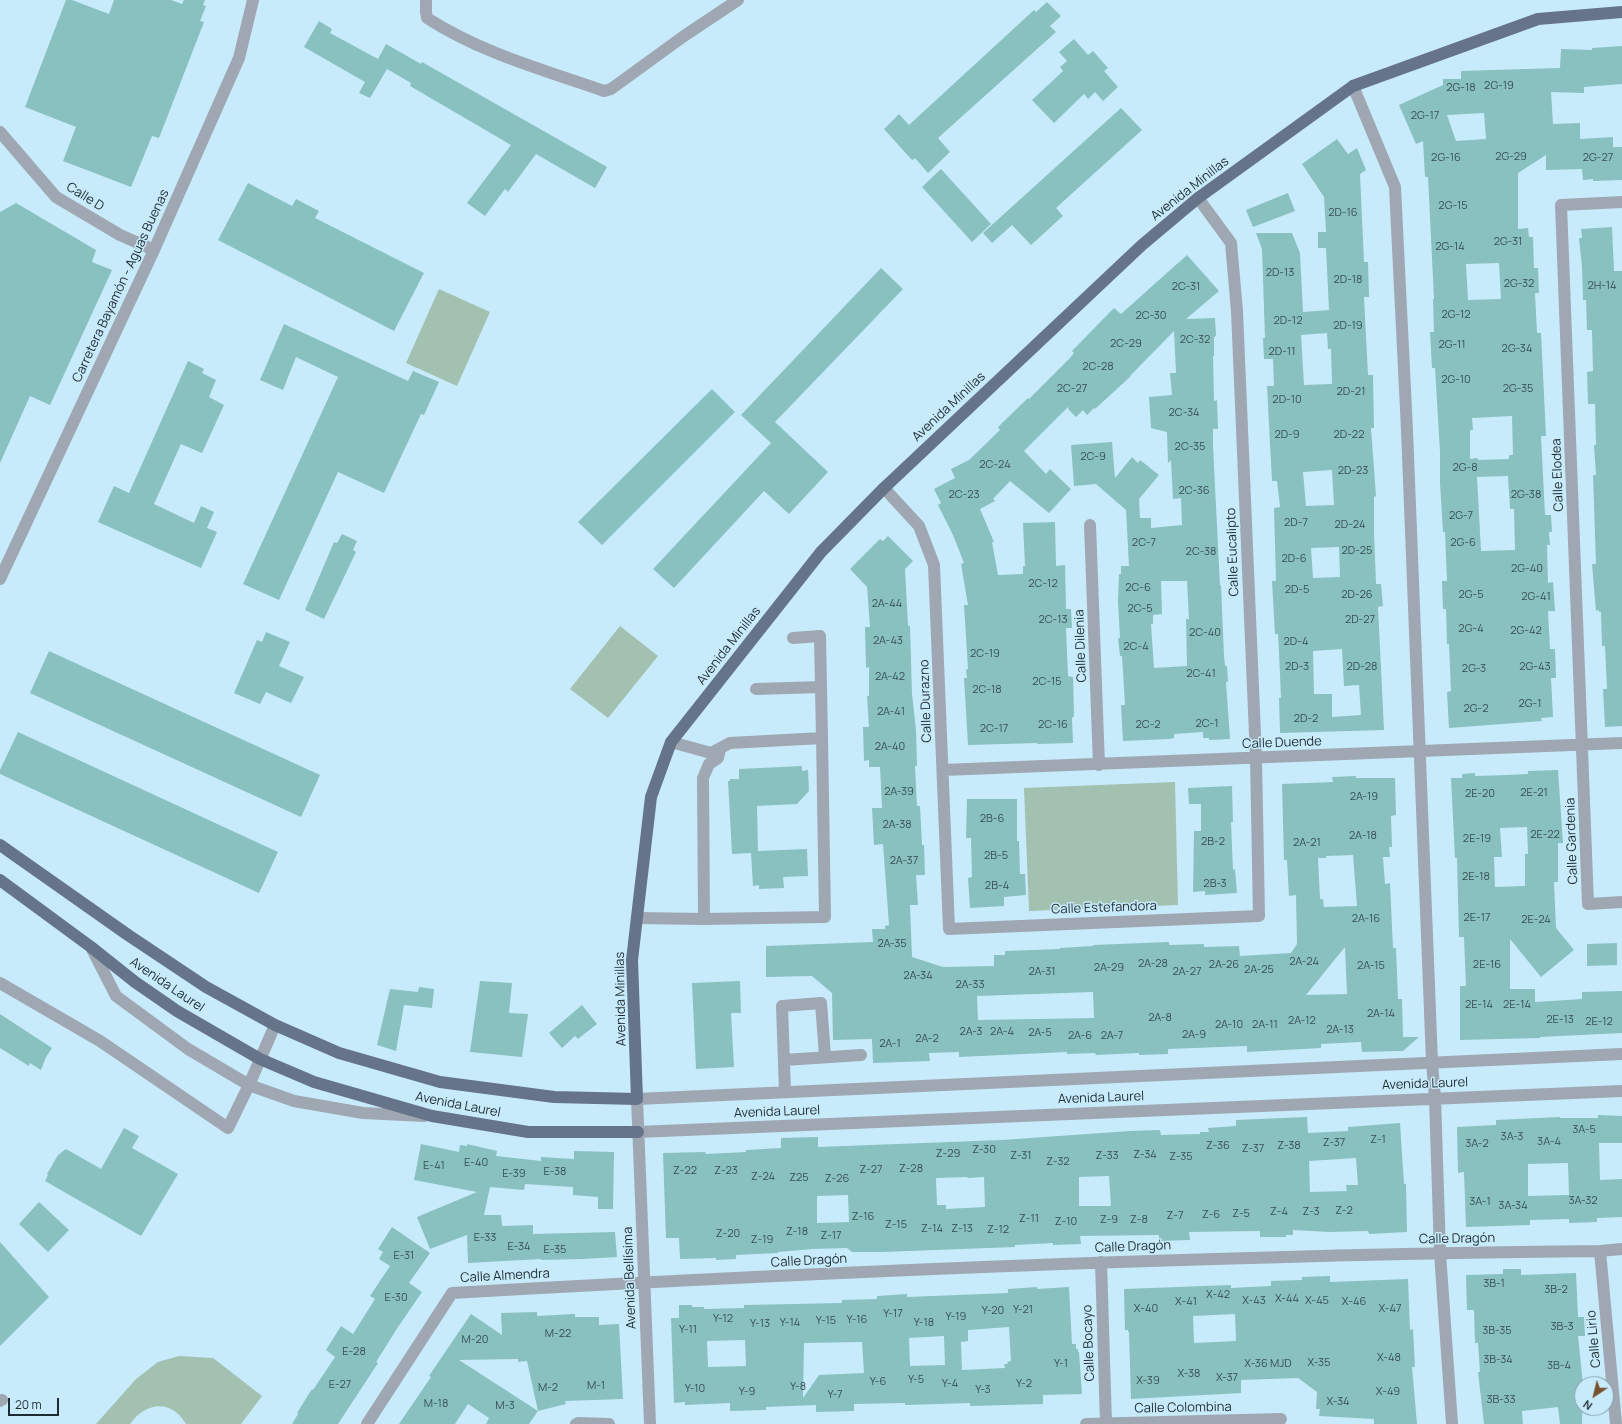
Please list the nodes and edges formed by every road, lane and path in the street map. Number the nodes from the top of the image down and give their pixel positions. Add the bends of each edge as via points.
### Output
1 (253, 0) edge
2 (426, 0) edge
3 (738, 0) edge
4 (1622, 12) edge
5 (1353, 86) junction
6 (0, 132) edge
7 (1198, 198) junction
8 (1622, 202) edge
9 (154, 250) junction
10 (884, 488) junction
11 (1090, 525) dead end
12 (0, 579) edge
13 (793, 638) dead end
14 (821, 687) junction
15 (756, 689) dead end
16 (822, 738) junction
17 (671, 742) junction
18 (1622, 743) edge
19 (1583, 744) junction
20 (720, 749) junction
21 (1419, 751) junction
22 (1256, 758) junction
23 (1099, 765) junction
24 (943, 770) junction
25 (0, 845) edge
26 (0, 880) edge
27 (1622, 902) edge
28 (1259, 916) joint
29 (637, 918) junction
30 (704, 919) junction
31 (949, 928) joint
32 (91, 947) junction
33 (0, 983) edge
34 (275, 1025) junction
35 (1622, 1054) edge
36 (861, 1055) dead end
37 (825, 1056) junction
38 (260, 1059) junction
39 (784, 1060) junction
40 (1432, 1062) junction
41 (249, 1085) junction
42 (1622, 1090) edge
43 (785, 1092) junction
44 (1436, 1098) junction
45 (637, 1099) junction
46 (432, 1116) junction
47 (638, 1132) junction
48 (1622, 1249) edge
49 (1600, 1251) junction
50 (1440, 1253) junction
51 (1101, 1262) junction
52 (644, 1282) junction
53 (1281, 1420) dead end
54 (1106, 1423) edge
55 (367, 1424) edge
56 (576, 1424) edge
57 (609, 1424) edge
58 (650, 1424) edge
59 (1086, 1424) edge
60 (1452, 1424) edge
61 (1616, 1424) edge

1 - 9 street, Carretera Bayamón - Aguas Buenas via 239,58
2 - 3 street via 427,18 443,28 483,48 604,91 611,89
4 - 5 main road, Avenida Minillas via 1538,19
5 - 7 main road, Avenida Minillas
5 - 21 street via 1395,187
6 - 9 street, Calle D via 56,197 120,235
7 - 10 main road, Avenida Minillas via 1142,245
7 - 22 street, Calle Eucalipto via 1231,243 1237,319
8 - 19 street, Calle Elodea via 1561,205
9 - 12 street, Carretera Bayamón - Aguas Buenas
10 - 17 main road, Avenida Minillas via 821,552
10 - 24 street, Calle Durazno via 919,526 934,565
11 - 23 street, Calle Dilenia
13 - 14 street via 820,636
14 - 15 street
14 - 16 street
16 - 20 street via 730,743
16 - 30 street via 825,917
17 - 20 street via 711,753
17 - 29 main road, Avenida Minillas via 651,797
18 - 19 street, Calle Duende
19 - 21 street, Calle Duende
19 - 27 street, Calle Gardenia via 1588,904
20 - 30 street via 718,758 709,764 703,778
21 - 22 street, Calle Duende
21 - 40 street
22 - 23 street, Calle Duende
22 - 28 street, Calle Eucalipto
23 - 24 street, Calle Duende
24 - 31 street, Calle Durazno
25 - 34 main road, Avenida Laurel via 128,935 206,986
26 - 32 main road, Avenida Laurel
28 - 31 street, Calle Estefandora
29 - 30 street
29 - 45 main road, Avenida Minillas via 632,960
32 - 38 main road, Avenida Laurel via 135,982 177,1010
32 - 41 street via 116,996 188,1049
33 - 41 street via 100,1041 228,1128
34 - 38 street
34 - 45 main road, Avenida Laurel via 339,1054 440,1082 554,1098
35 - 40 street, Avenida Laurel
36 - 37 street
37 - 39 street
37 - 39 street via 821,1003 782,1006
38 - 41 street
38 - 46 main road, Avenida Laurel via 314,1082
39 - 43 street
40 - 43 street, Avenida Laurel
40 - 44 street
41 - 46 street via 294,1101 363,1113
42 - 44 street, Avenida Laurel
43 - 45 street, Avenida Laurel
44 - 47 street, Avenida Laurel
44 - 50 street
45 - 47 street, Avenida Bellísima
46 - 47 main road, Avenida Laurel via 528,1132
47 - 52 street, Avenida Bellísima
48 - 49 street, Calle Dragón
49 - 50 street, Calle Dragón
49 - 61 street, Calle Lirio
50 - 51 street, Calle Dragón
50 - 60 street
51 - 52 street, Calle Dragón
51 - 54 street, Calle Bocayo
52 - 55 street, Calle Almendra via 452,1294
52 - 58 street, Avenida Bellísima
53 - 54 street, Calle Colombina
54 - 59 street, Calle Colombina
56 - 57 street

